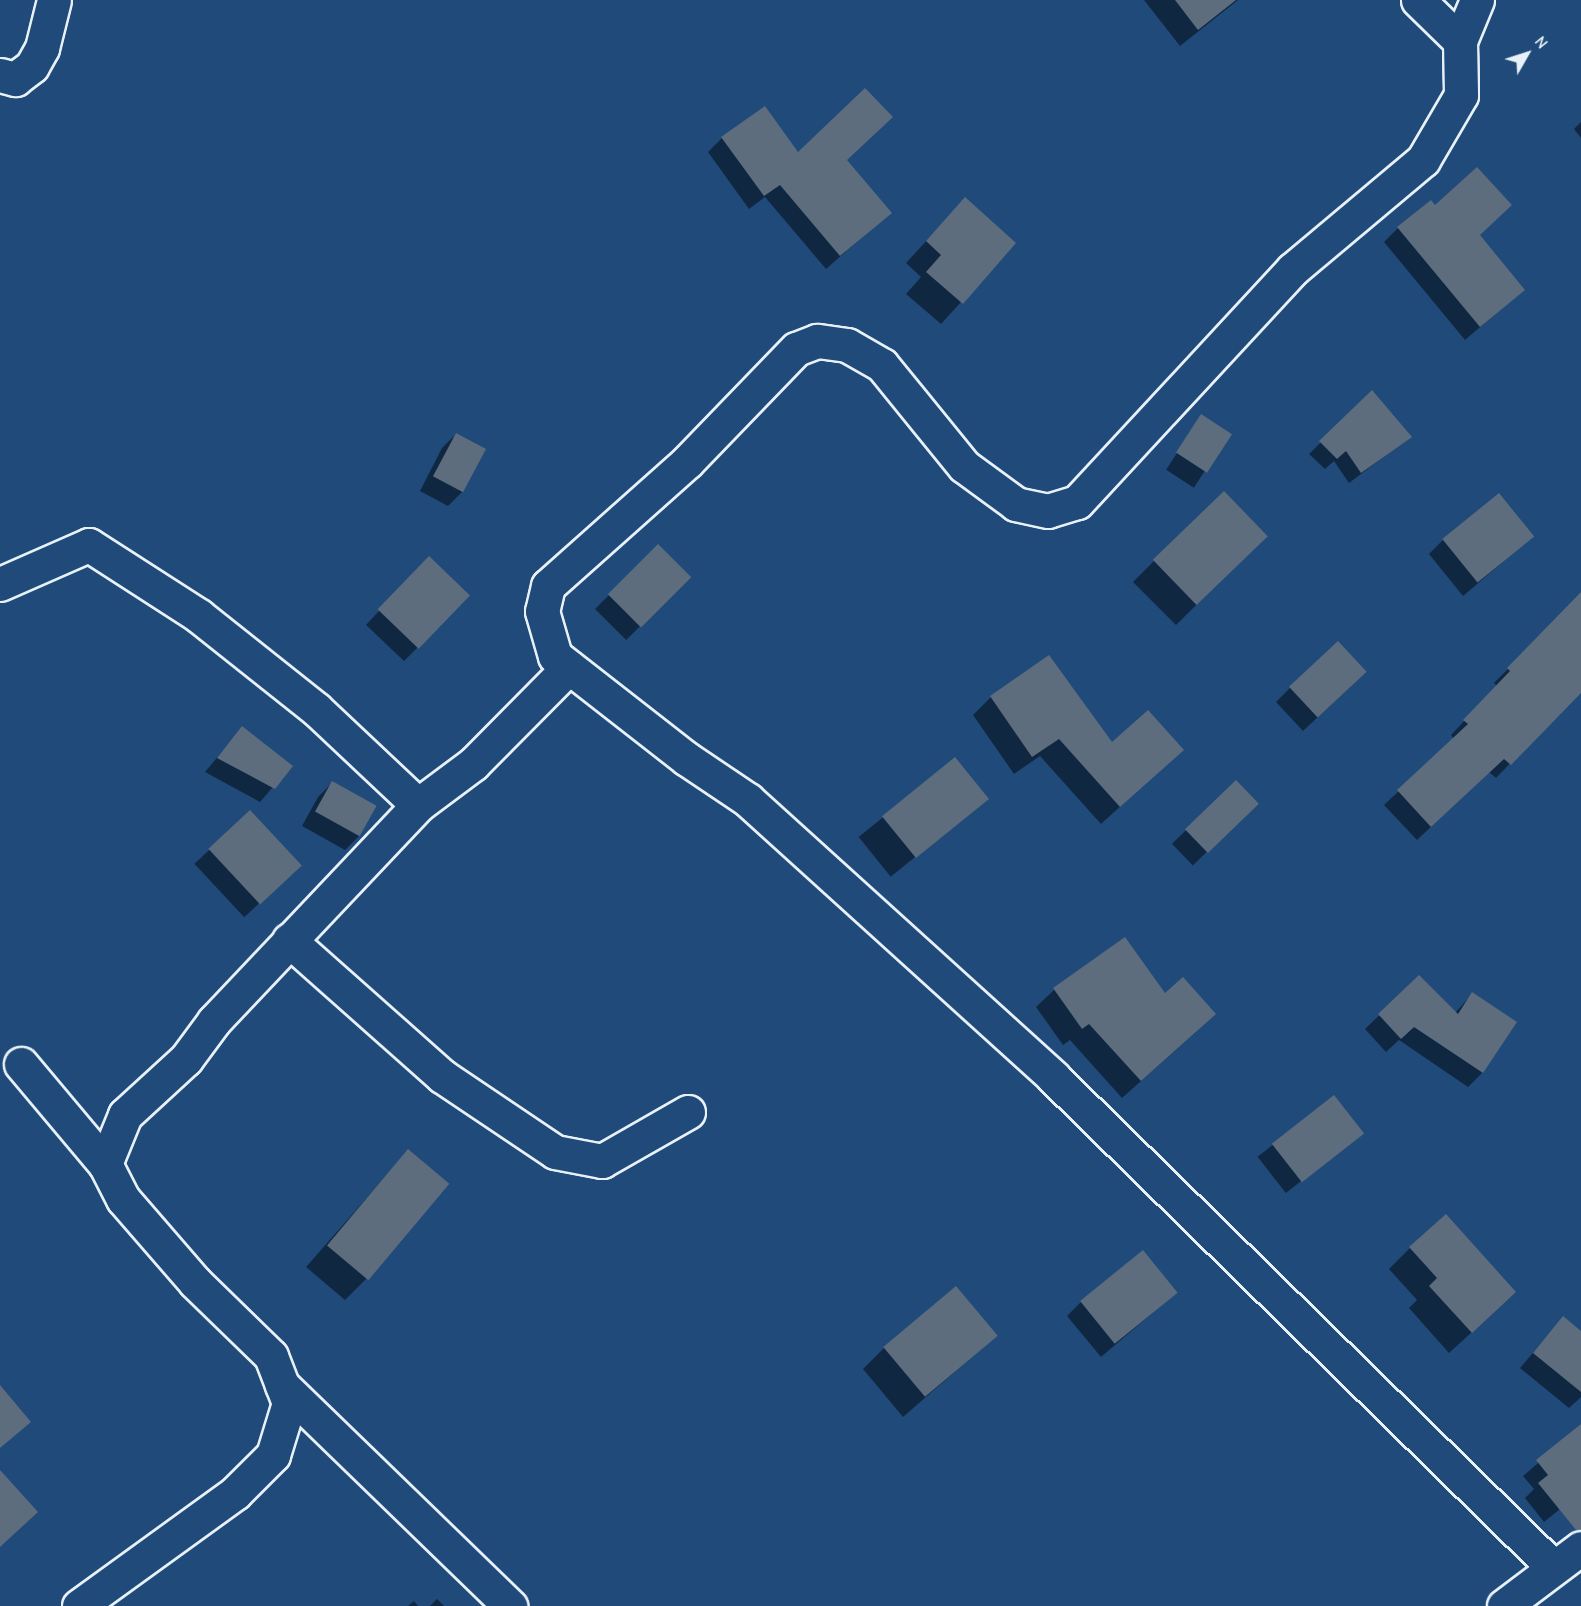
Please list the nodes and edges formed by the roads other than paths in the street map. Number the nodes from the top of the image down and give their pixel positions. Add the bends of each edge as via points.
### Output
1 (54, 0) edge
2 (1418, 0) edge
3 (1477, 0) edge
4 (1460, 41) junction
5 (0, 75) edge
6 (0, 584) edge
7 (570, 667) junction
8 (418, 805) junction
9 (289, 940) junction
10 (21, 1064) dead end
11 (688, 1112) dead end
12 (105, 1164) junction
13 (282, 1385) junction
14 (1581, 1548) edge
15 (1554, 1568) junction
16 (79, 1606) edge
17 (510, 1606) edge
18 (1504, 1606) edge

1 - 5 street via 42,48 32,66 15,79
2 - 4 street
3 - 4 street
4 - 7 street via 1461,95 1423,160 1293,269 1077,502 1048,511 1016,504 963,465 882,365 847,345 817,341 796,349 687,462 548,585 542,611 555,656
6 - 8 street via 89,545 199,616 307,701
7 - 8 street via 473,764
7 - 15 street via 687,759 748,800 1053,1077
8 - 9 street
9 - 11 street via 442,1076 555,1152 602,1161
9 - 12 street via 214,1021 186,1059 125,1115
10 - 12 street
12 - 13 street via 123,1199 195,1282 271,1356
13 - 16 street via 289,1403 273,1455 235,1493
13 - 17 street
14 - 15 street
15 - 18 street

